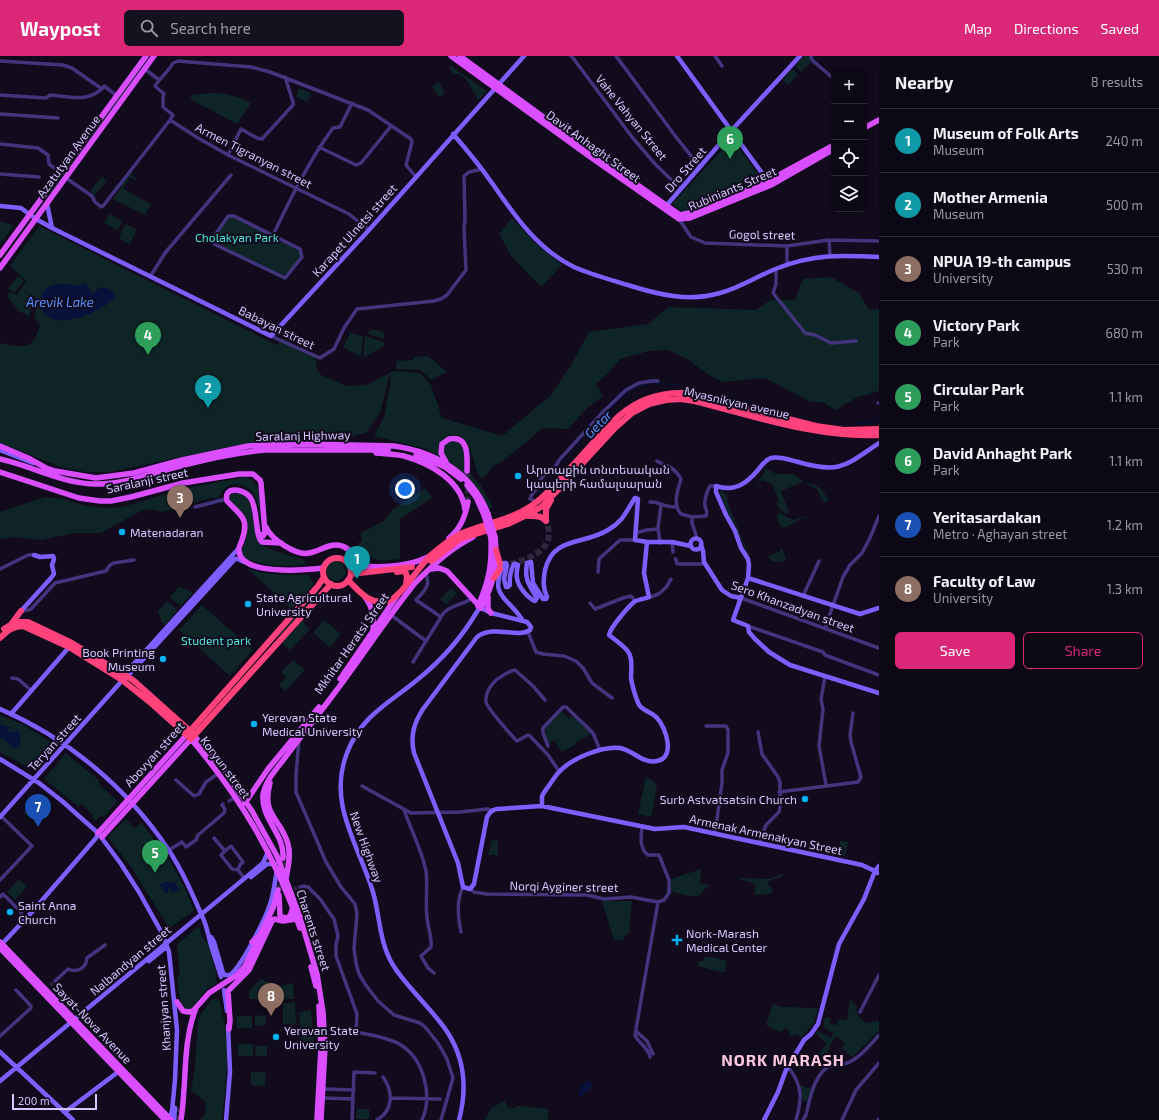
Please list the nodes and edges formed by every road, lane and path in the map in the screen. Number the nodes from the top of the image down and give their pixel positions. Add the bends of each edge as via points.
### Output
1 (146, 56) edge
2 (154, 56) edge
3 (451, 56) edge
4 (460, 56) edge
5 (525, 56) edge
6 (570, 56) edge
7 (616, 56) edge
8 (677, 56) edge
9 (715, 56) edge
10 (800, 56) edge
11 (812, 56) edge
12 (0, 61) edge
13 (722, 66) dead end
14 (145, 69) junction
15 (831, 76) edge
16 (285, 77) junction
17 (159, 80) junction
18 (498, 87) junction
19 (102, 89) junction
20 (0, 95) edge
21 (117, 96) junction
22 (352, 103) junction
23 (0, 114) edge
24 (58, 118) dead end
25 (170, 120) junction
26 (879, 120) edge
27 (879, 124) edge
28 (391, 126) junction
29 (867, 126) edge
30 (867, 130) edge
31 (731, 131) junction
32 (453, 135) junction
33 (0, 144) edge
34 (319, 147) junction
35 (831, 147) edge
36 (831, 152) edge
37 (590, 154) junction
38 (228, 155) junction
39 (700, 167) junction
40 (482, 169) junction
41 (61, 173) junction
42 (0, 174) edge
43 (231, 175) dead end
44 (39, 177) dead end
45 (416, 177) junction
46 (66, 178) junction
47 (769, 183) junction
48 (296, 188) junction
49 (681, 189) junction
50 (46, 204) junction
51 (0, 206) edge
52 (666, 206) junction
53 (30, 215) junction
54 (680, 217) junction
55 (36, 219) junction
56 (52, 228) junction
57 (369, 230) junction
58 (273, 235) junction
59 (829, 240) junction
60 (879, 241) edge
61 (787, 246) junction
62 (0, 255) edge
63 (830, 255) junction
64 (879, 257) edge
65 (787, 264) junction
66 (0, 268) edge
67 (776, 268) junction
68 (150, 277) junction
69 (271, 336) junction
70 (856, 341) dead end
71 (658, 381) dead end
72 (879, 429) edge
73 (879, 435) edge
74 (879, 443) edge
75 (0, 446) edge
76 (0, 450) edge
77 (353, 450) junction
78 (0, 457) edge
79 (657, 461) dead end
80 (447, 464) junction
81 (46, 468) junction
82 (466, 471) tunnel mouth
83 (0, 472) edge
84 (0, 476) edge
85 (96, 481) junction
86 (28, 482) junction
87 (716, 486) junction
88 (556, 493) junction
89 (226, 500) junction
90 (468, 502) tunnel mouth
91 (537, 502) junction
92 (650, 502) dead end
93 (661, 505) junction
94 (676, 507) junction
95 (195, 508) dead end
96 (465, 514) junction
97 (486, 515) junction
98 (879, 516) edge
99 (524, 517) junction
100 (692, 517) junction
101 (264, 519) junction
102 (658, 529) junction
103 (481, 533) junction
104 (635, 533) junction
105 (258, 534) junction
106 (493, 537) junction
107 (696, 537) junction
108 (634, 540) junction
109 (647, 542) junction
110 (672, 542) junction
111 (281, 543) junction
112 (660, 543) junction
113 (691, 546) junction
114 (701, 547) junction
115 (238, 549) junction
116 (496, 550) junction
117 (352, 552) junction
118 (673, 552) dead end
119 (34, 555) joint
120 (443, 557) junction
121 (431, 558) junction
122 (675, 559) dead end
123 (134, 560) dead end
124 (819, 561) dead end
125 (244, 562) junction
126 (705, 564) junction
127 (349, 565) junction
128 (371, 567) junction
129 (0, 568) edge
130 (323, 568) junction
131 (377, 570) junction
132 (414, 570) junction
133 (427, 571) junction
134 (447, 571) junction
135 (598, 572) dead end
136 (350, 574) junction
137 (324, 577) junction
138 (494, 578) junction
139 (748, 578) junction
140 (671, 579) dead end
141 (348, 580) junction
142 (415, 583) joint
143 (330, 584) junction
144 (405, 585) junction
145 (488, 594) junction
146 (397, 596) junction
147 (803, 596) junction
148 (365, 597) junction
149 (649, 597) junction
150 (741, 598) junction
151 (471, 599) junction
152 (635, 601) junction
153 (590, 603) dead end
154 (833, 606) junction
155 (479, 608) junction
156 (879, 608) edge
157 (20, 611) junction
158 (491, 613) junction
159 (390, 615) junction
160 (441, 617) junction
161 (523, 620) junction
162 (28, 622) junction
163 (16, 623) junction
164 (748, 626) junction
165 (825, 628) junction
166 (373, 631) junction
167 (528, 632) junction
168 (0, 633) edge
169 (0, 638) edge
170 (58, 638) junction
171 (276, 639) junction
172 (426, 641) junction
173 (71, 645) junction
174 (879, 648) edge
175 (413, 662) dead end
176 (879, 675) edge
177 (125, 677) junction
178 (825, 677) junction
179 (12, 678) dead end
180 (32, 690) junction
181 (879, 694) edge
182 (612, 698) dead end
183 (545, 700) dead end
184 (0, 709) edge
185 (853, 713) dead end
186 (11, 714) junction
187 (706, 726) dead end
188 (758, 732) dead end
189 (190, 735) junction
190 (299, 738) junction
191 (65, 744) junction
192 (548, 746) dead end
193 (600, 750) junction
194 (0, 759) edge
195 (275, 766) junction
196 (559, 771) junction
197 (219, 773) junction
198 (34, 779) junction
199 (176, 780) dead end
200 (826, 785) junction
201 (362, 786) dead end
202 (779, 792) junction
203 (236, 797) junction
204 (128, 799) junction
205 (246, 800) junction
206 (229, 801) dead end
207 (133, 804) junction
208 (224, 804) dead end
209 (242, 806) junction
210 (542, 806) junction
211 (404, 810) junction
212 (492, 810) junction
213 (265, 812) junction
214 (438, 812) junction
215 (0, 816) edge
216 (642, 827) junction
217 (715, 833) junction
218 (100, 835) junction
219 (214, 838) dead end
220 (759, 843) junction
221 (169, 850) junction
222 (225, 851) junction
223 (268, 852) junction
224 (277, 856) joint
225 (879, 866) edge
226 (276, 867) junction
227 (288, 869) junction
228 (238, 870) junction
229 (877, 872) edge
230 (244, 878) junction
231 (0, 880) edge
232 (286, 881) junction
233 (300, 887) dead end
234 (463, 887) junction
235 (471, 889) junction
236 (0, 897) edge
237 (658, 902) junction
238 (292, 910) junction
239 (202, 914) junction
240 (296, 919) junction
241 (24, 922) junction
242 (461, 932) dead end
243 (262, 933) junction
244 (252, 942) junction
245 (168, 944) junction
246 (0, 945) edge
247 (105, 945) dead end
248 (260, 947) junction
249 (434, 973) dead end
250 (879, 975) edge
251 (55, 981) tunnel mouth
252 (16, 990) dead end
253 (224, 990) dead end
254 (177, 1002) junction
255 (196, 1008) junction
256 (321, 1012) junction
257 (860, 1012) dead end
258 (74, 1021) junction
259 (229, 1029) junction
260 (636, 1031) junction
261 (879, 1035) edge
262 (0, 1036) edge
263 (0, 1053) edge
264 (653, 1054) dead end
265 (650, 1057) dead end
266 (879, 1063) edge
267 (788, 1067) junction
268 (17, 1068) junction
269 (118, 1072) junction
270 (375, 1073) dead end
271 (383, 1077) dead end
272 (0, 1082) edge
273 (184, 1087) junction
274 (323, 1089) junction
275 (354, 1090) junction
276 (323, 1098) junction
277 (391, 1098) junction
278 (353, 1099) junction
279 (427, 1099) junction
280 (440, 1100) dead end
281 (801, 1102) junction
282 (809, 1104) junction
283 (180, 1108) tunnel mouth
284 (65, 1112) junction
285 (73, 1120) edge
286 (170, 1120) edge
287 (181, 1120) edge
288 (226, 1120) edge
289 (317, 1120) edge
290 (321, 1120) edge
291 (352, 1120) edge
292 (377, 1120) edge
293 (422, 1120) edge
294 (441, 1120) edge
295 (459, 1120) edge
296 (764, 1120) edge
297 (796, 1120) edge
298 (803, 1120) edge
299 (842, 1120) edge

1 - 21 main road, Azatutyan Avenue
2 - 14 main road, Azatutyan Avenue
3 - 18 main road
4 - 18 main road
5 - 18 street, Karapet Ulnetsi street
6 - 49 street, Vahe Vahyan Street via 632,137
7 - 39 street
8 - 31 street
9 - 13 street
10 - 31 street, Dro Street
11 - 15 street via 812,60
12 - 19 street via 63,65 72,68
14 - 17 street
14 - 46 main road, Azatutyan Avenue
16 - 17 street via 251,66 178,61 173,63
16 - 22 street
16 - 38 street via 293,104 262,138 241,129
17 - 25 street via 154,86 164,94 163,107 173,115
18 - 32 street, Karapet Ulnetsi street
18 - 37 main road, Davit Anhaght Street
19 - 20 street via 95,95 85,98
19 - 21 street via 104,86
21 - 41 main road, Azatutyan Avenue
22 - 28 street via 368,110
22 - 34 street via 340,127 333,128
23 - 24 street
25 - 38 street, Armen Tigranyan street
25 - 46 street via 102,207 92,196
26 - 29 main road
27 - 30 main road
28 - 34 street via 361,163 356,165
28 - 45 street via 412,141 406,165
31 - 39 street, Dro Street
31 - 47 street
32 - 40 street
32 - 45 street, Karapet Ulnetsi street
33 - 41 street via 38,148 48,155 49,164
34 - 48 street
35 - 47 main road, Rubiniants Street
36 - 47 main road, Rubiniants Street
37 - 52 main road, Davit Anhaght Street
37 - 54 main road, Davit Anhaght Street
38 - 48 street, Armen Tigranyan street
39 - 49 street, Dro Street
40 - 67 street via 540,244 574,267 601,277 662,295 694,298 721,293
40 - 69 street, Babayan street via 464,176 467,266 447,295 434,301 357,309 334,349 320,358
41 - 53 main road, Azatutyan Avenue
42 - 44 street
43 - 68 street via 165,253
45 - 57 street, Karapet Ulnetsi street
46 - 50 main road, Azatutyan Avenue
47 - 54 main road, Rubiniants Street via 690,218
48 - 57 street, Armen Tigranyan street via 349,214
48 - 58 street
49 - 52 street, Dro Street
50 - 55 main road, Azatutyan Avenue
50 - 56 street
51 - 53 street, Babayan street via 21,208
52 - 54 main road, Davit Anhaght Street
53 - 55 street, Babayan street
53 - 62 main road, Azatutyan Avenue
54 - 61 street, Gogol street via 692,237 705,243
55 - 56 street, Babayan street
55 - 66 main road, Azatutyan Avenue
56 - 68 street, Babayan street
57 - 69 street, Karapet Ulnetsi street
58 - 58 street via 301,251 302,257 285,278 214,244 213,238 228,216 234,216
59 - 60 street, Gogol street
59 - 61 street, Gogol street
59 - 63 street
61 - 65 street
63 - 64 street
63 - 65 street
65 - 67 street
67 - 70 street via 773,293 805,333 831,343
68 - 69 street, Babayan street
71 - 91 street via 632,386 614,401 560,459 552,472 544,475 530,499
72 - 91 highway, Myasnikyan avenue via 844,430 816,426 685,393 655,396 634,405 620,415
73 - 88 highway, Myasnikyan avenue via 824,432 694,400 666,400 649,404 626,417
74 - 87 street via 842,466 817,467 773,458 766,460 748,481 741,485 729,489
75 - 81 main road
76 - 81 street, Saralanj Highway
77 - 85 main road, Saralanj Highway via 265,450 185,465 122,482
77 - 96 main road via 404,456 438,471 457,490
77 - 97 main road, Saralanj Highway via 408,452 445,467 471,490
78 - 85 main road, Saralanj Highway via 68,481
79 - 94 street via 674,469 681,479 677,490
80 - 82 main road via 442,456 442,444 449,439 458,439 466,450
80 - 85 main road, Saralanj Highway via 408,448 394,446 265,445 217,452
80 - 97 main road, Saralanj Highway via 474,488 484,504
81 - 85 main road, Saralanj Highway
83 - 86 main road, Saralanji street
84 - 86 main road
86 - 101 main road, Saralanji street via 79,498 111,501 183,483 248,473 257,477 261,484
87 - 100 street via 710,486 708,489 705,500 708,511 706,516
87 - 139 street via 728,520 748,559
88 - 99 highway, Myasnikyan avenue via 541,507
88 - 99 highway via 546,509 546,521 539,516
89 - 95 street
89 - 105 main road via 230,490 239,490 248,495 256,512
89 - 115 main road via 241,514 244,523 243,539
90 - 96 main road
91 - 121 highway, Myasnikyan avenue via 516,514 457,536
92 - 93 street
93 - 94 street
93 - 102 street
94 - 100 street via 681,514
96 - 121 main road via 459,529
97 - 106 main road, Saralanj Highway, bridge
98 - 154 street via 865,548 843,577
99 - 103 highway, Myasnikyan avenue
100 - 107 street
101 - 105 main road via 264,535
101 - 111 main road via 268,532
102 - 104 street
102 - 112 street
103 - 120 main road, Myasnikyan avenue via 455,547
103 - 121 highway via 460,539
104 - 108 street
104 - 161 street via 638,499 636,498 623,518 608,530 597,536 565,545 549,557 544,579 547,597 545,600 533,583 531,562 527,563 526,575 529,588 537,598 535,601 526,594 519,583 516,564 511,570 510,585 506,586 504,579 507,565 504,563 499,580 499,592
105 - 111 main road via 262,542
106 - 116 main road, Saralanj Highway
106 - 155 main road, Saralanj Highway via 491,567
107 - 113 street
107 - 114 street via 700,540
108 - 109 street
108 - 135 street via 622,539 618,542 599,559
109 - 112 street
109 - 149 street via 644,573
110 - 112 street
110 - 113 street
110 - 118 street
111 - 117 main road via 305,554 335,545
113 - 114 street via 694,549
114 - 126 street, Sero Khanzadyan street
115 - 125 main road
115 - 177 street, Teryan street
116 - 138 main road, Saralanj Highway
116 - 138 highway via 500,566
117 - 127 main road
117 - 128 main road
119 - 129 street via 28,555
119 - 157 street via 53,556 54,574
120 - 133 main road, Myasnikyan avenue
120 - 134 main road
121 - 128 main road via 412,563
121 - 132 highway, Myasnikyan avenue
122 - 126 street via 677,564
123 - 157 street via 114,563 106,571 55,583 31,609
124 - 147 street
125 - 130 main road via 266,569
125 - 177 street, Teryan street via 234,559
126 - 150 street, Sero Khanzadyan street via 722,590 731,596
127 - 128 main road
127 - 130 highway via 343,559 336,558 328,560
127 - 136 highway
130 - 137 highway
131 - 132 highway
131 - 136 highway
131 - 144 highway via 404,572 407,576
132 - 144 highway, Mkhitar Heratsi Street
133 - 134 main road via 437,567
133 - 142 main road, Myasnikyan avenue
133 - 160 street via 427,587 416,600
134 - 151 main road
136 - 141 highway
137 - 143 highway
137 - 171 highway, Abovyan street
138 - 145 main road, Saralanj Highway
139 - 147 street
139 - 150 street
140 - 149 street via 662,592
141 - 143 highway via 339,586
141 - 148 highway
142 - 159 main road, Mkhitar Heratsi Street
143 - 171 highway, Abovyan street
144 - 146 highway, Mkhitar Heratsi Street
145 - 155 main road, Saralanj Highway
145 - 158 main road via 488,609
146 - 148 highway via 379,602
146 - 166 main road, Mkhitar Heratsi Street
147 - 154 street
148 - 166 main road via 371,604
149 - 152 street
150 - 164 street via 733,620
150 - 165 street, Sero Khanzadyan street
151 - 155 main road
151 - 160 street via 444,612
152 - 153 street via 631,596 595,609
152 - 193 street via 613,626 609,635 630,654 631,679 639,705 657,718 665,734 668,750 664,758 650,762 621,748
154 - 156 street via 860,614
154 - 165 street
155 - 158 street
155 - 295 street, New Highway via 462,635 440,660 377,709 368,719 349,747 340,776 343,812 373,892 381,936 388,955 406,983 447,1032 461,1060 464,1089
157 - 162 highway
157 - 163 highway
158 - 161 street
159 - 172 street
159 - 190 main road, Mkhitar Heratsi Street
160 - 172 street
161 - 167 street via 531,627
162 - 163 highway, Koryun street
162 - 170 highway, Koryun street
163 - 168 highway
163 - 169 highway
163 - 170 highway, Koryun street
164 - 176 street
164 - 178 street via 754,639 778,658
165 - 174 street, Sero Khanzadyan street
166 - 195 main road, Mkhitar Heratsi Street
167 - 182 street via 536,652 564,656 576,661 592,683
167 - 214 street via 493,631 477,637 417,718 412,745
170 - 173 highway, Koryun street
171 - 189 highway, Abovyan street
172 - 175 street
173 - 177 highway, Koryun street
173 - 180 street
177 - 189 highway, Koryun street via 152,704
177 - 191 street, Teryan street
178 - 181 street
178 - 200 street via 821,699 823,709 819,746
179 - 180 street via 18,679
180 - 186 street
183 - 196 street via 515,670 490,686 486,704 517,741 530,736
184 - 186 street
185 - 200 street via 850,735 860,780
186 - 191 street
187 - 217 street via 726,726 728,730 728,753 722,770
188 - 202 street via 762,754 780,782
189 - 197 main road, Koryun street
189 - 204 main road, Abovyan street
189 - 205 main road, Koryun street via 224,770
189 - 207 main road, Abovyan street
190 - 195 main road, Mkhitar Heratsi Street
190 - 294 street via 296,792 326,862 355,904 357,914 354,948 359,974 378,1001 394,1015 425,1027 447,1059 453,1078
191 - 198 street, Teryan street
191 - 204 street
192 - 193 street via 543,733 544,728 563,707 566,707 593,733
193 - 196 street via 572,762
194 - 198 street
195 - 205 main road
195 - 213 main road via 263,796
195 - 213 main road via 261,790 260,803 262,813 276,838 283,858 283,846
195 - 227 main road via 268,804 271,815 288,843
196 - 210 street via 542,795
197 - 199 street via 206,782 199,794 194,796
197 - 203 main road, Koryun street
198 - 215 street, Teryan street
198 - 218 street
200 - 202 street
201 - 211 street
202 - 220 street via 779,812 766,825
203 - 206 street
203 - 209 main road, Koryun street
204 - 207 street
204 - 218 main road, Abovyan street
205 - 209 main road
205 - 224 main road, Koryun street
207 - 218 main road, Abovyan street
207 - 221 street
208 - 221 street via 224,813 198,835 196,840 186,847 182,842
209 - 223 main road, Koryun street
210 - 212 street, Armenak Armenakyan Street
210 - 216 street, Armenak Armenakyan Street
211 - 214 street via 411,813
211 - 249 street via 426,870 427,921 432,940 431,947 421,956
212 - 214 street
212 - 235 street via 487,817
213 - 227 main road via 282,835
214 - 234 street via 458,863
215 - 231 street via 32,846
216 - 217 street, Armenak Armenakyan Street via 684,827
216 - 237 street via 644,852 648,855 659,855 669,880 669,893
217 - 220 street, Armenak Armenakyan Street
218 - 241 street, Abovyan street
218 - 245 street via 143,898
219 - 222 street
220 - 229 street, Armenak Armenakyan Street via 862,865
221 - 239 street
222 - 228 street via 221,855 232,869
222 - 228 street via 231,846 243,862
223 - 226 main road, Koryun street
223 - 230 street, Nalbandyan street via 263,863
224 - 232 main road, Charents street
225 - 229 street
226 - 238 main road, Charents street
226 - 239 street, Nalbandyan street via 265,865
226 - 244 street via 271,902
227 - 232 main road
228 - 230 street
229 - 267 street via 839,944 818,1024 804,1040
230 - 239 street, Nalbandyan street
232 - 256 main road, Charents street via 292,890 317,974
233 - 279 street via 308,887 334,919 338,936 336,956 357,1014 356,1032 393,1041 407,1050 420,1069 426,1084
234 - 235 street
234 - 242 street via 459,894 458,915
235 - 237 street, Norqi Ayginer street via 486,894 587,895 604,899 631,897
236 - 241 street via 3,894 21,912
237 - 260 street
238 - 240 main road, Charents street
238 - 243 main road via 289,917 280,916 278,890
239 - 244 street via 223,976 230,975 239,967
239 - 245 street, Nalbandyan street
240 - 248 main road via 274,919
240 - 256 main road, Charents street
241 - 246 street, Abovyan street
243 - 244 main road
243 - 248 main road
243 - 255 main road via 246,966 209,993
245 - 254 street, Khanjyan street
245 - 258 street, Nalbandyan street
245 - 286 street, Khanjyan street via 177,1030
246 - 258 main road, Sayat-Nova Avenue
246 - 258 main road, Sayat-Nova Avenue via 48,987
247 - 251 street via 87,958 87,962 78,970 68,969
248 - 259 main road via 249,970 228,991
250 - 257 street
252 - 262 street via 31,1008
253 - 259 street
254 - 255 main road via 185,1012 191,1012
254 - 286 street, Khanjyan street via 180,1045
255 - 273 main road via 189,1031
256 - 274 main road, Charents street via 325,1047
256 - 289 main road, Charents street
258 - 268 street, Nalbandyan street
258 - 269 main road, Sayat-Nova Avenue
258 - 286 main road, Sayat-Nova Avenue
259 - 288 street via 230,1072
260 - 264 street via 647,1040
260 - 265 street via 635,1037 644,1045
261 - 282 street via 857,1057 825,1069 815,1083
263 - 268 street
266 - 299 street via 856,1090
267 - 281 street via 795,1076
267 - 296 street
268 - 272 street, Nalbandyan street
268 - 284 street
269 - 284 street
269 - 286 main road, Sayat-Nova Avenue
270 - 275 street via 354,1072
271 - 277 street via 388,1083
273 - 283 main road
273 - 287 main road
274 - 275 street
274 - 276 main road, Charents street
275 - 278 street
276 - 278 street
276 - 290 main road, Charents street
277 - 279 street
277 - 292 street via 387,1110
278 - 291 street
279 - 280 street
279 - 293 street
281 - 282 street
281 - 297 street
282 - 298 street
284 - 285 street

